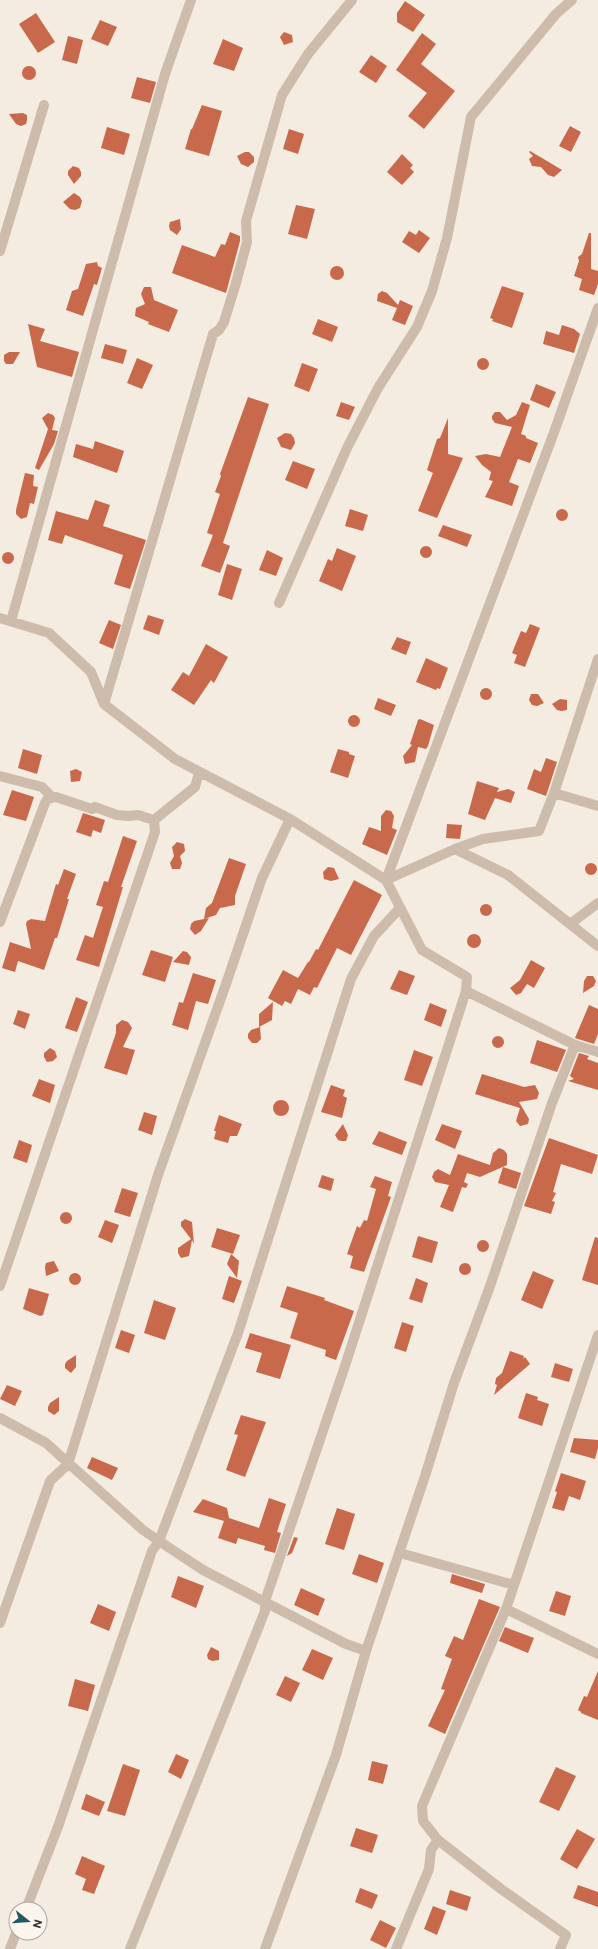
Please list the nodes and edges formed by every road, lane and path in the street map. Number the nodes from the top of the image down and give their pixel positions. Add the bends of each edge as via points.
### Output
1 (191, 0) edge
2 (352, 0) edge
3 (572, 0) edge
4 (44, 105) dead end
5 (0, 251) edge
6 (598, 308) edge
7 (279, 603) dead end
8 (0, 618) edge
9 (10, 621) junction
10 (598, 659) edge
11 (104, 704) junction
12 (199, 773) junction
13 (0, 776) edge
14 (554, 793) junction
15 (48, 799) junction
16 (598, 806) edge
17 (290, 819) junction
18 (154, 820) junction
19 (455, 849) junction
20 (386, 880) junction
21 (598, 903) edge
22 (400, 908) junction
23 (0, 922) edge
24 (570, 924) junction
25 (598, 946) edge
26 (466, 991) junction
27 (574, 1045) junction
28 (598, 1052) edge
29 (0, 1286) edge
30 (598, 1335) edge
31 (0, 1418) edge
32 (68, 1464) junction
33 (159, 1541) junction
34 (400, 1553) junction
35 (514, 1585) junction
36 (265, 1601) junction
37 (506, 1609) junction
38 (0, 1623) edge
39 (366, 1651) junction
40 (598, 1654) edge
41 (438, 1840) junction
42 (29, 1901) edge
43 (130, 1949) edge
44 (265, 1949) edge
45 (396, 1949) edge
46 (560, 1949) edge

1 - 9 street via 163,81
2 - 11 street via 308,54 282,95 246,221 247,242 236,283 224,322 213,334
3 - 7 street via 556,14 471,117 447,238 432,291 417,327 378,388 348,448
4 - 5 street
6 - 20 street
8 - 9 street
9 - 11 street via 49,633 91,672
10 - 14 street
11 - 12 street via 175,759
12 - 17 street
12 - 18 street via 194,787
13 - 15 street via 42,787 50,795
14 - 16 street
14 - 19 street via 539,831 483,839
15 - 18 street via 56,797 117,815 138,815
15 - 23 street
17 - 20 street
17 - 32 street via 262,878 158,1175
18 - 29 street via 155,832
19 - 20 street
19 - 24 street via 508,874
20 - 22 street
21 - 24 street
22 - 26 street via 422,950 467,977
22 - 33 street via 374,936 351,979 238,1333
24 - 25 street
26 - 27 street
26 - 36 street via 345,1366
27 - 28 street
27 - 34 street via 454,1383
30 - 35 street
31 - 32 street via 46,1443
32 - 33 street
32 - 38 street via 50,1480
33 - 36 street via 203,1570
33 - 42 street via 152,1551 61,1817
34 - 35 street
34 - 39 street
35 - 37 street
36 - 39 street via 346,1644
36 - 43 street via 265,1610
37 - 40 street
37 - 41 street via 422,1806 423,1821
39 - 44 street via 336,1755
41 - 45 street via 431,1850 428,1869
41 - 46 street via 500,1889 566,1935

